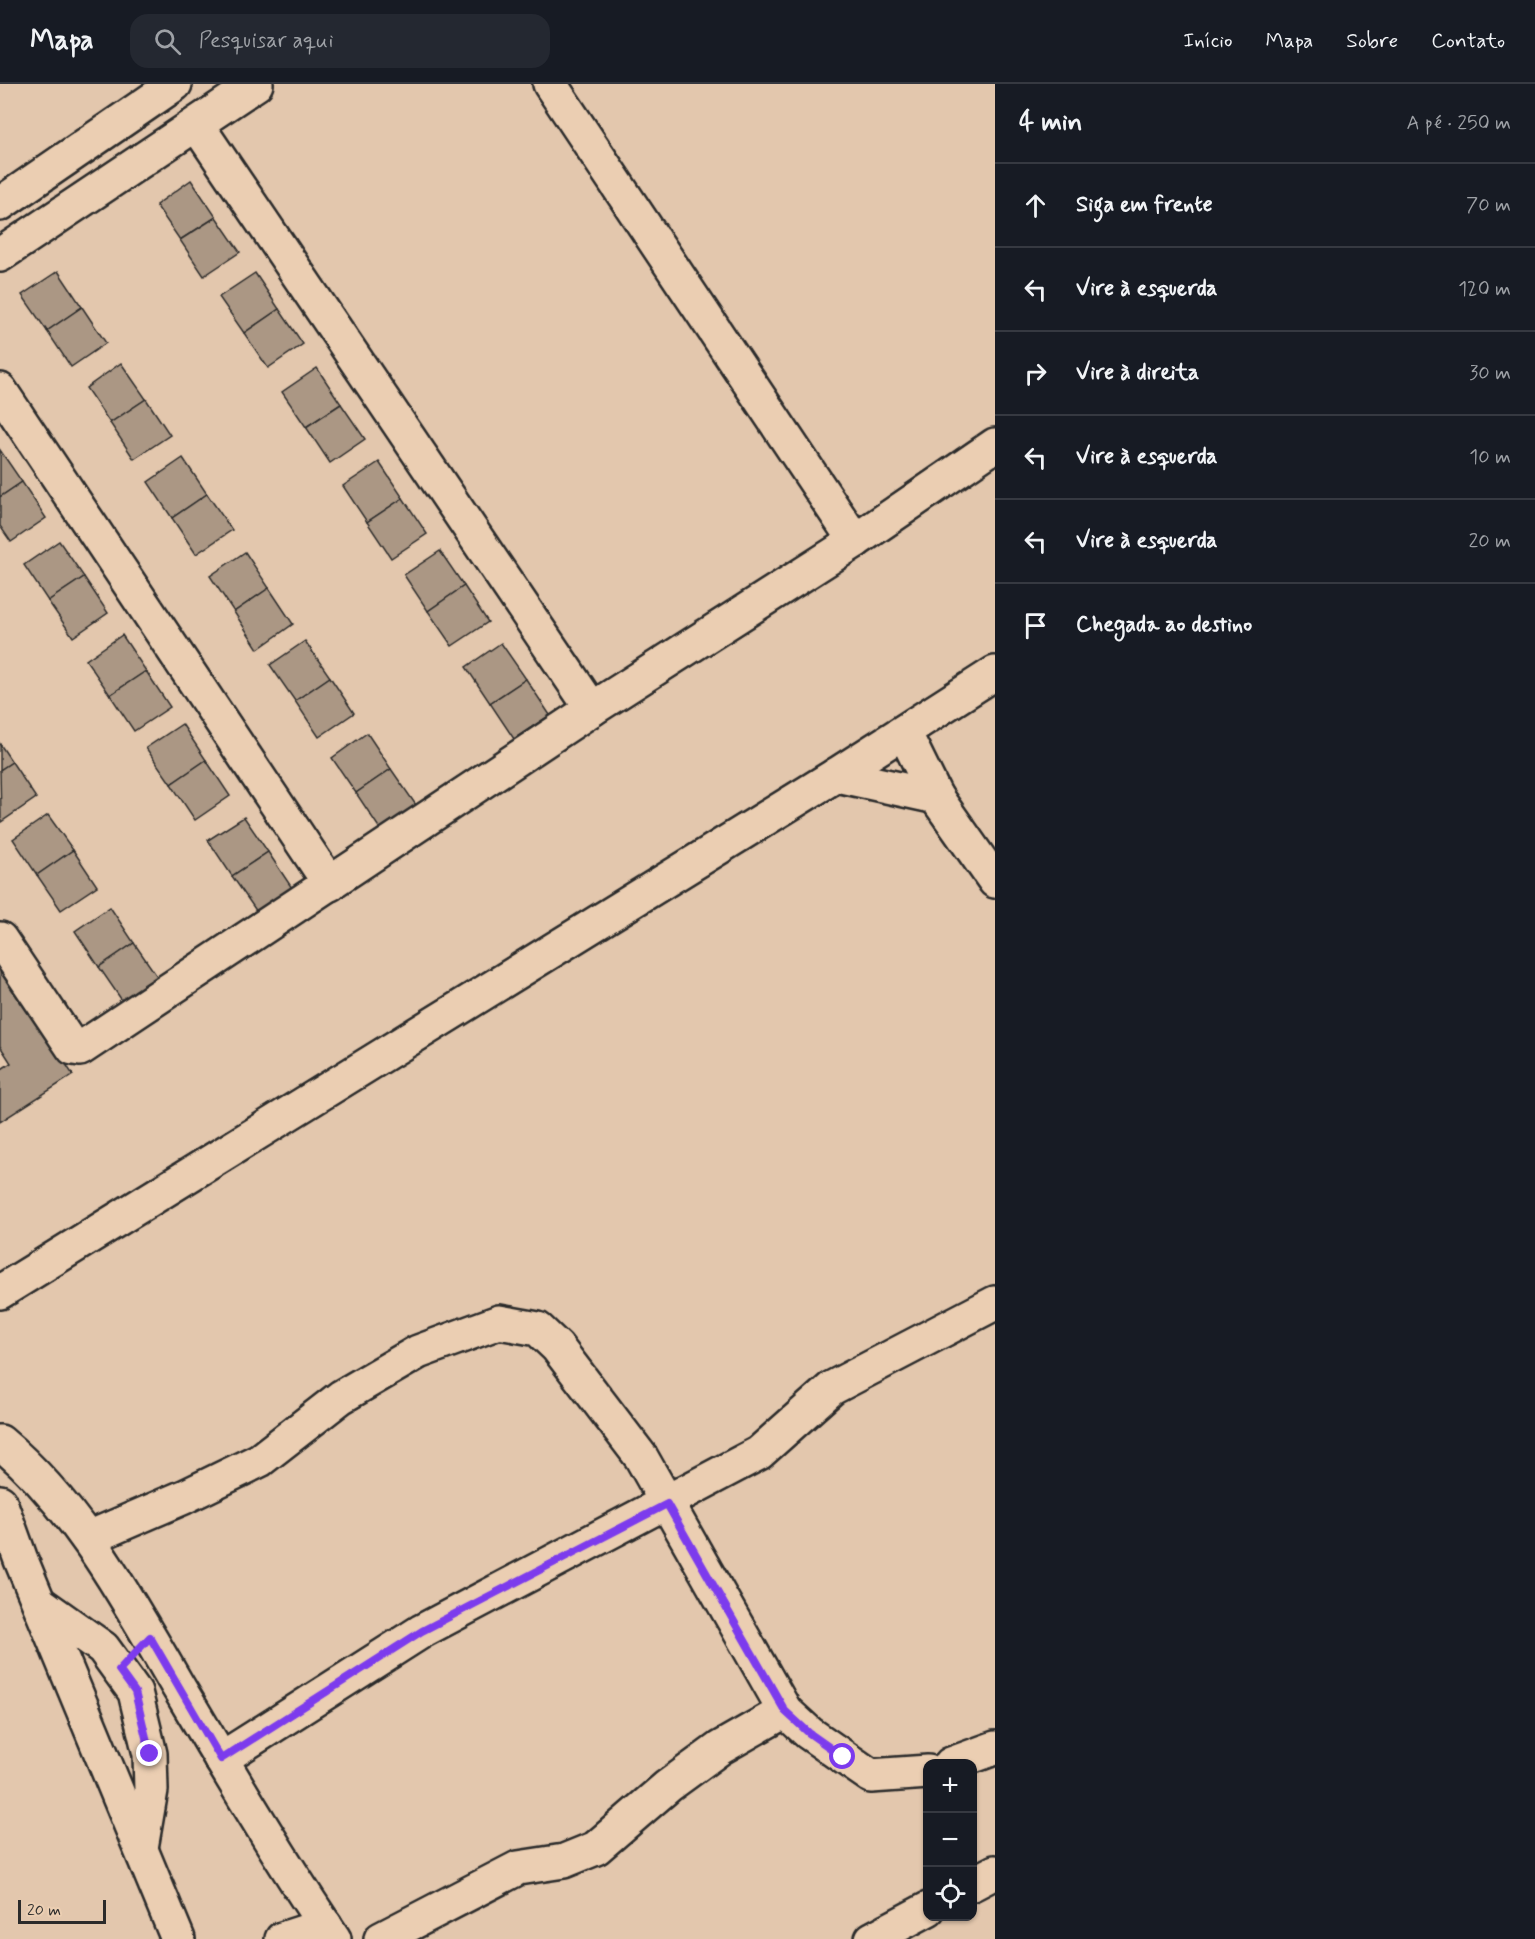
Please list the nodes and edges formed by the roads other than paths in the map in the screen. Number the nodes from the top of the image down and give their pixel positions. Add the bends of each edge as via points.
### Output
1 (175, 84) edge
2 (256, 84) edge
3 (550, 84) edge
4 (197, 125) junction
5 (0, 204) edge
6 (0, 255) edge
7 (0, 390) edge
8 (995, 445) edge
9 (855, 541) junction
10 (995, 673) edge
11 (592, 709) junction
12 (904, 732) junction
13 (836, 775) junction
14 (936, 797) junction
15 (995, 881) edge
16 (330, 884) junction
17 (0, 939) edge
18 (0, 1292) edge
19 (995, 1303) edge
20 (0, 1442) edge
21 (0, 1502) edge
22 (667, 1504) junction
23 (89, 1538) junction
24 (10, 1568) edge
25 (40, 1604) junction
26 (150, 1637) junction
27 (119, 1670) junction
28 (785, 1711) junction
29 (995, 1748) edge
30 (221, 1759) junction
31 (965, 1759) edge
32 (923, 1772) edge
33 (141, 1848) junction
34 (995, 1872) edge
35 (977, 1881) edge
36 (923, 1911) edge
37 (330, 1932) edge
38 (178, 1939) edge
39 (282, 1939) edge
40 (381, 1939) edge
41 (872, 1939) edge

1 - 5 street
2 - 4 street
3 - 9 street
4 - 6 street
4 - 11 street
7 - 16 street
8 - 9 street
9 - 11 street
10 - 12 street
11 - 16 street
12 - 13 street
12 - 14 street
13 - 14 street
13 - 18 street
14 - 15 street
16 - 17 street via 80,1049 74,1048
19 - 22 street via 832,1388 759,1453
20 - 23 street via 21,1459
21 - 24 street
22 - 23 street via 641,1457 557,1347 538,1329 499,1322 418,1352 341,1397 260,1460
22 - 28 street
22 - 30 street via 422,1631
23 - 26 street
24 - 25 street
25 - 27 street via 103,1648
25 - 33 street
26 - 27 street
26 - 30 street
27 - 33 street via 135,1692 150,1754 151,1790
28 - 32 street via 809,1733 871,1776
28 - 40 street via 720,1748 668,1786 596,1848 564,1861 518,1868
29 - 31 street
30 - 37 street
33 - 38 street
34 - 35 street
36 - 41 street
37 - 39 street

